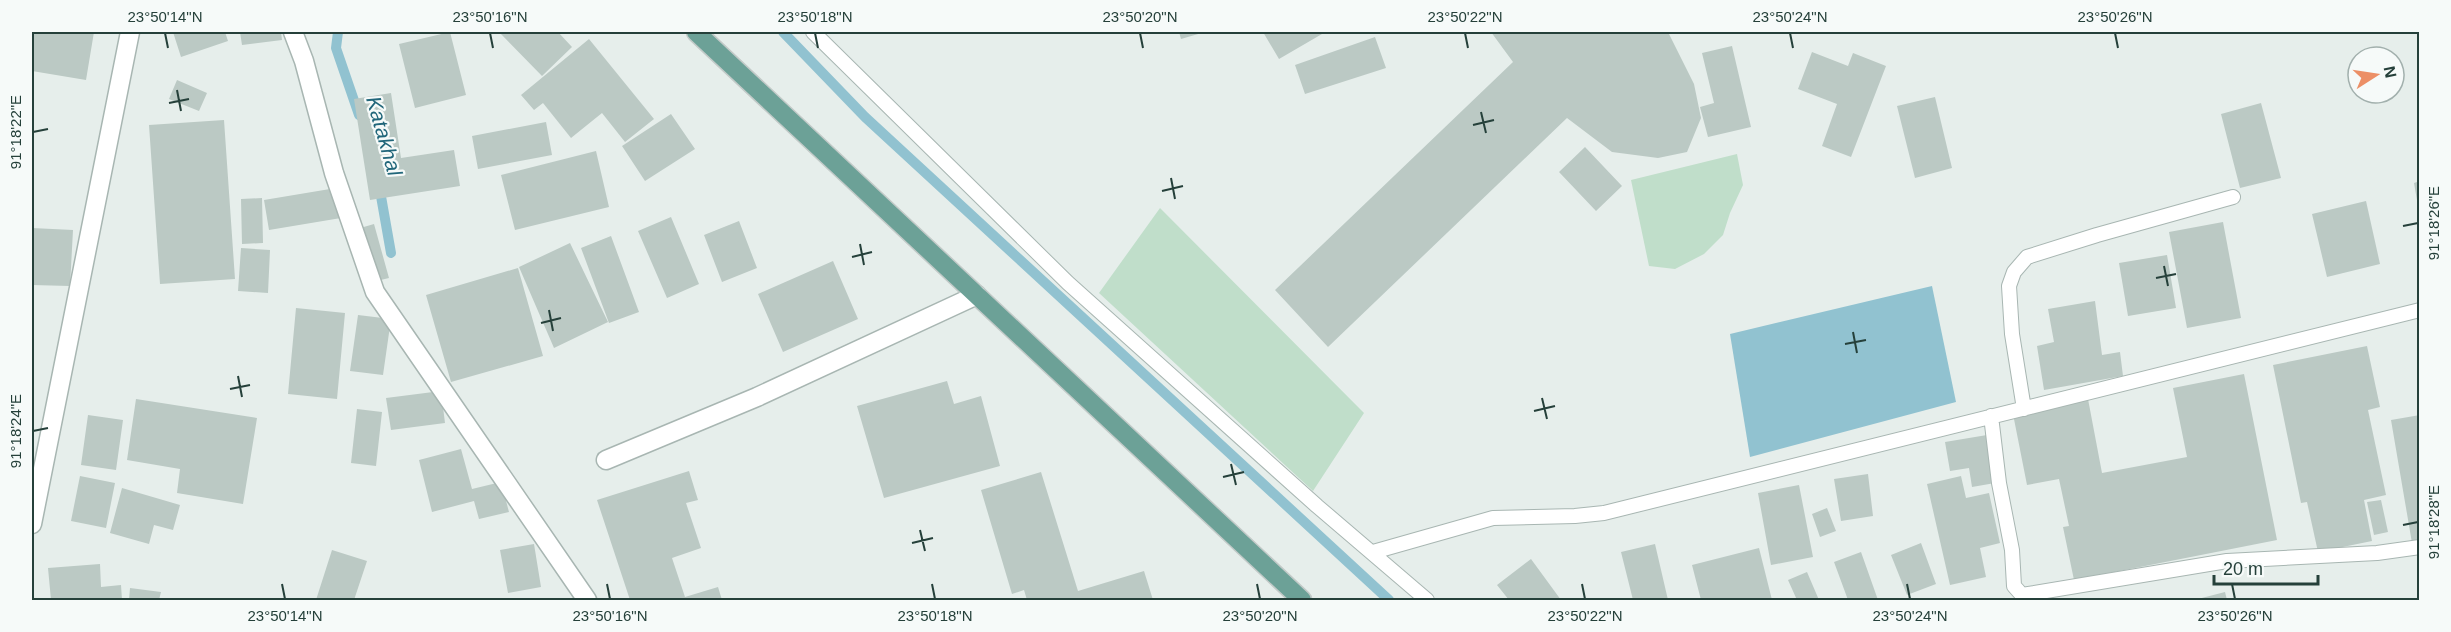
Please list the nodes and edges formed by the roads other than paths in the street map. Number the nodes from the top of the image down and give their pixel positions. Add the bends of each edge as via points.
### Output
1 (130, 32) edge
2 (293, 32) edge
3 (696, 32) edge
4 (813, 32) edge
5 (2233, 197) dead end
6 (977, 295) junction
7 (2420, 310) edge
8 (2024, 409) junction
9 (1991, 416) junction
10 (606, 460) dead end
11 (32, 524) edge
12 (2420, 547) edge
13 (1374, 552) junction
14 (587, 600) edge
15 (1302, 600) edge
16 (1427, 600) edge

1 - 11 street
2 - 14 street via 334,173 375,292
3 - 6 main road
4 - 13 lane via 1068,284
5 - 8 lane via 2027,257 2014,272 2009,286
6 - 10 street via 758,398
6 - 15 main road
7 - 8 lane
8 - 9 lane
9 - 12 lane via 2014,586 2022,595 2227,561 2378,554
9 - 13 lane via 1604,513 1493,518
13 - 16 lane

